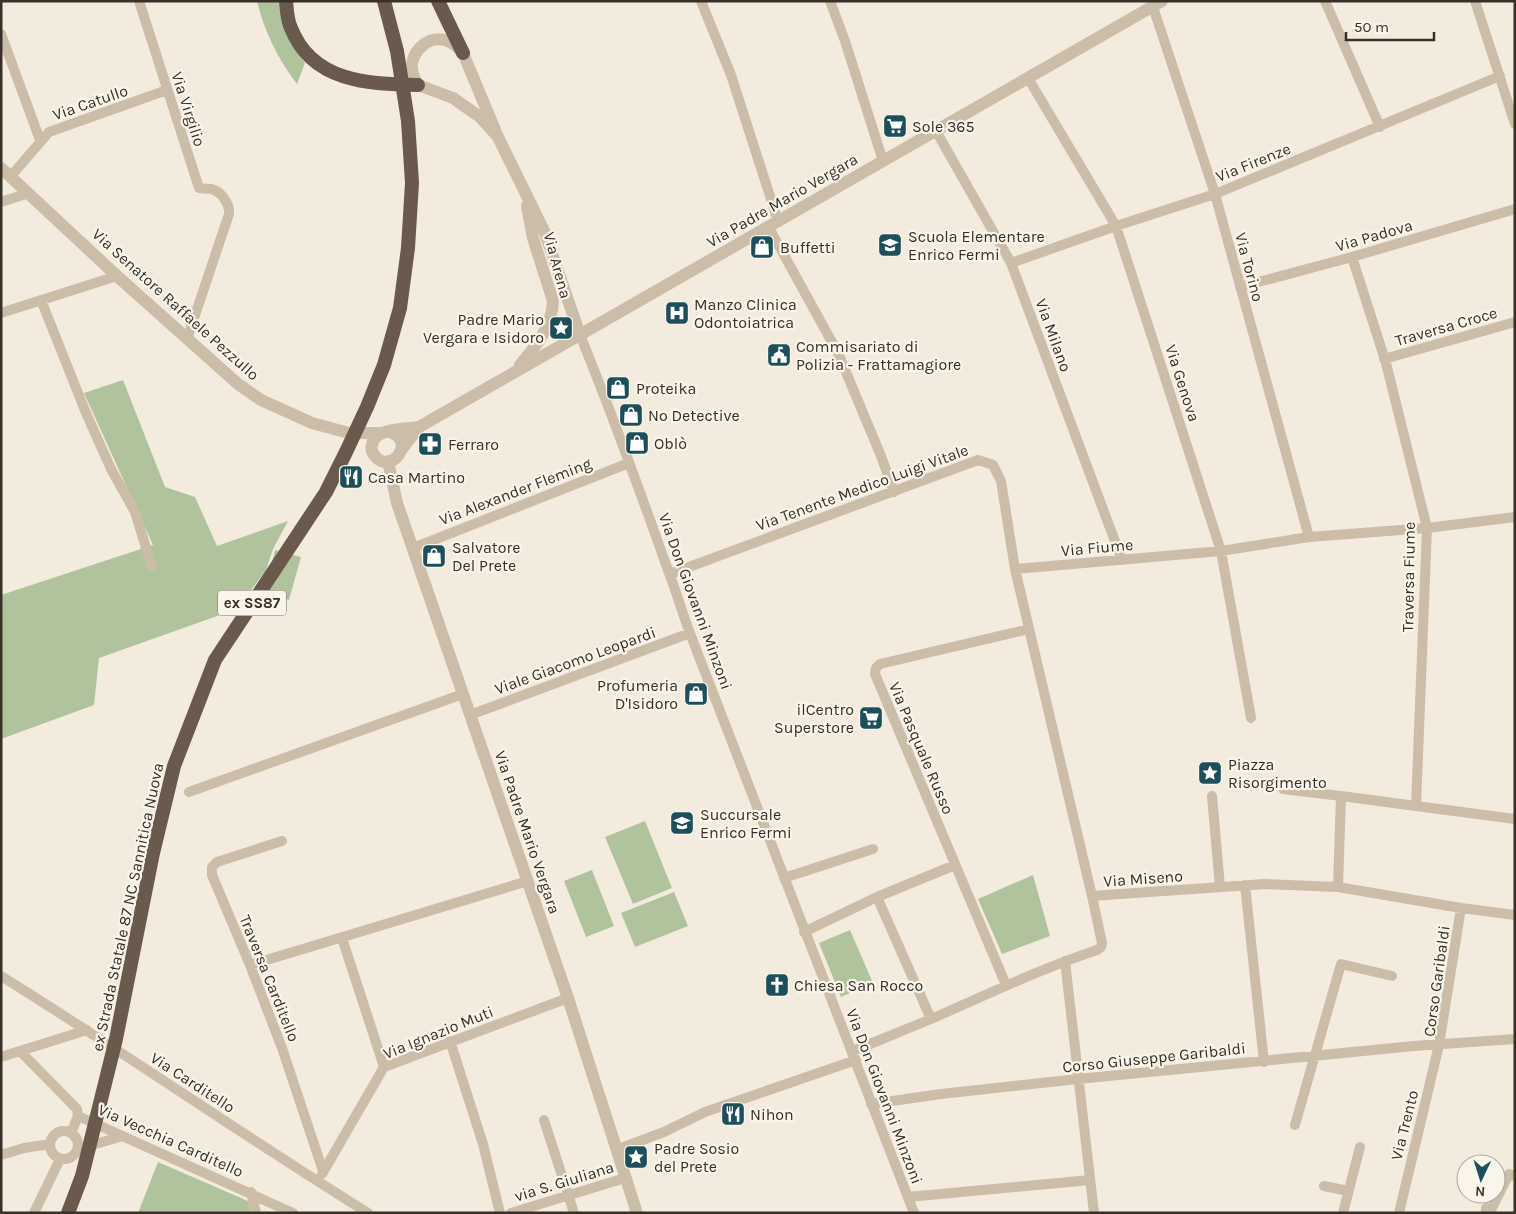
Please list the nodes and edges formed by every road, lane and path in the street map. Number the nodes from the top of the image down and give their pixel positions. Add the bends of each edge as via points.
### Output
1 (139, 1) edge
2 (286, 1) edge
3 (384, 1) edge
4 (438, 1) edge
5 (701, 1) edge
6 (830, 1) edge
7 (1325, 1) edge
8 (1475, 1) edge
9 (1158, 4) edge
10 (1, 34) edge
11 (464, 53) junction
12 (1500, 76) junction
13 (1028, 78) junction
14 (418, 85) junction
15 (167, 90) junction
16 (1515, 124) edge
17 (1380, 127) junction
18 (936, 131) junction
19 (498, 137) junction
20 (40, 140) junction
21 (883, 160) junction
22 (1, 168) edge
23 (11, 176) junction
24 (522, 184) junction
25 (29, 193) junction
26 (1215, 194) junction
27 (1, 202) edge
28 (1515, 209) edge
29 (773, 224) junction
30 (1116, 226) junction
31 (1352, 257) junction
32 (1011, 263) junction
33 (117, 276) junction
34 (1240, 287) junction
35 (41, 300) junction
36 (1, 313) edge
37 (1515, 322) edge
38 (580, 335) junction
39 (187, 338) junction
40 (1384, 358) junction
41 (513, 373) junction
42 (419, 427) junction
43 (384, 433) junction
44 (349, 434) junction
45 (402, 448) junction
46 (373, 452) junction
47 (388, 462) junction
48 (629, 463) junction
49 (894, 492) junction
50 (1515, 517) edge
51 (1427, 528) junction
52 (1309, 537) junction
53 (413, 548) junction
54 (1222, 551) junction
55 (1122, 560) junction
56 (152, 567) dead end
57 (1016, 569) junction
58 (670, 574) junction
59 (1029, 629) junction
60 (690, 633) junction
61 (463, 694) junction
62 (470, 715) junction
63 (1252, 718) dead end
64 (1283, 789) dead end
65 (189, 792) dead end
66 (1212, 796) dead end
67 (1341, 796) junction
68 (1416, 806) junction
69 (1515, 819) edge
70 (282, 841) dead end
71 (873, 849) dead end
72 (955, 865) junction
73 (784, 878) junction
74 (528, 881) junction
75 (1246, 885) junction
76 (1220, 887) junction
77 (1338, 887) junction
78 (1092, 896) junction
79 (877, 897) junction
80 (1461, 908) junction
81 (1515, 915) edge
82 (804, 932) junction
83 (342, 938) junction
84 (1064, 961) junction
85 (250, 964) junction
86 (1, 976) edge
87 (1392, 976) dead end
88 (1006, 984) junction
89 (568, 998) junction
90 (931, 1019) junction
91 (87, 1030) junction
92 (1515, 1039) edge
93 (450, 1042) junction
94 (1439, 1045) junction
95 (20, 1051) junction
96 (855, 1056) junction
97 (1, 1057) edge
98 (1316, 1057) junction
99 (1264, 1062) junction
100 (384, 1067) junction
101 (1078, 1079) junction
102 (871, 1104) junction
103 (78, 1116) junction
104 (544, 1120) dead end
105 (1295, 1125) dead end
106 (71, 1133) junction
107 (123, 1136) junction
108 (50, 1144) junction
109 (1360, 1147) dead end
110 (78, 1150) junction
111 (616, 1150) junction
112 (1, 1155) edge
113 (60, 1159) junction
114 (324, 1171) junction
115 (1515, 1176) edge
116 (625, 1178) junction
117 (1090, 1180) junction
118 (318, 1182) junction
119 (1324, 1186) dead end
120 (251, 1192) junction
121 (1348, 1192) junction
122 (568, 1195) junction
123 (908, 1196) junction
124 (34, 1213) edge
125 (68, 1213) edge
126 (256, 1213) edge
127 (293, 1213) edge
128 (368, 1213) edge
129 (500, 1213) edge
130 (511, 1213) edge
131 (574, 1213) edge
132 (637, 1213) edge
133 (914, 1213) edge
134 (1094, 1213) edge
135 (1343, 1213) edge
136 (1399, 1213) edge
137 (1486, 1213) edge

1 - 15 street, Via Virgilio
2 - 14 highway via 290,26 299,46 327,70 364,82
3 - 125 highway, ex Strada Statale 87 NC Sannitica Nuova / ex SS87, bridge via 397,51 408,120 412,183 400,308 384,365 346,452 326,492 215,660 174,766 116,1039 82,1176
4 - 11 highway
5 - 29 street via 731,75
6 - 21 street
7 - 17 street
8 - 12 street
9 - 13 street, Via Padre Mario Vergara
9 - 26 street, Via Torino
10 - 20 street
11 - 14 street via 442,39 429,41 418,48 412,60 412,73
11 - 19 street
12 - 16 street
12 - 17 street, Via Firenze
13 - 18 street, Via Padre Mario Vergara
13 - 30 street, Via Genova
14 - 19 street via 453,98 480,116
15 - 20 street, Via Catullo via 49,132
15 - 39 street, Via Virgilio via 199,188 212,189 230,207
17 - 26 street, Via Firenze
18 - 21 street, Via Padre Mario Vergara
18 - 32 street, Via Milano
19 - 24 street, Via Arena
20 - 23 street, Via Catullo
21 - 29 street, Via Padre Mario Vergara
22 - 23 street, Via Senatore Raffaele Pezzullo
23 - 25 street, Via Senatore Raffaele Pezzullo
24 - 38 street, Via Arena via 545,234
24 - 41 street, Via Arena via 553,306 547,328
25 - 27 street
25 - 33 street, Via Senatore Raffaele Pezzullo
26 - 30 street, Via Firenze
26 - 34 street, Via Torino
28 - 31 street, Via Padova
29 - 38 street, Via Padre Mario Vergara
29 - 49 street via 838,353
30 - 32 street, Via Firenze
30 - 54 street, Via Genova
31 - 34 street, Via Padova
31 - 40 street, Traversa Fiume
32 - 55 street, Via Milano
33 - 35 street
33 - 39 street, Via Senatore Raffaele Pezzullo
34 - 52 street, Via Torino
35 - 36 street
35 - 56 street via 86,413 135,512
37 - 40 street, Traversa Croce
38 - 41 street, Via Padre Mario Vergara
38 - 48 street, Via Don Giovanni Minzoni
39 - 44 street, Via Senatore Raffaele Pezzullo via 238,384 262,400 312,423
40 - 51 street, Traversa Fiume
41 - 42 street, Via Padre Mario Vergara
42 - 43 street, Via Padre Mario Vergara
42 - 45 street, Via Padre Mario Vergara
43 - 44 street, Via Senatore Raffaele Pezzullo
43 - 45 street via 395,434
43 - 46 street via 373,442
44 - 46 street, Via Senatore Raffaele Pezzullo
45 - 47 street via 397,457
46 - 47 street
47 - 53 street, Via Padre Mario Vergara via 397,503
48 - 53 street, Via Alexander Fleming
48 - 58 street, Via Don Giovanni Minzoni
49 - 57 street, Via Tenente Medico Luigi Vitale via 978,460 992,465 1000,481
49 - 58 street, Via Tenente Medico Luigi Vitale
50 - 51 street, Via Fiume
51 - 52 street, Via Fiume
51 - 68 street, Traversa Fiume
52 - 54 street, Via Fiume
53 - 61 street, Via Padre Mario Vergara
54 - 55 street, Via Fiume
54 - 63 street, Via Genova
55 - 57 street, Via Fiume
57 - 59 street
58 - 60 street, Via Don Giovanni Minzoni
59 - 72 street, Via Pasquale Russo via 880,664 876,668 876,678
59 - 78 street
60 - 62 street, Viale Giacomo Leopardi
60 - 73 street, Via Don Giovanni Minzoni
61 - 62 street, Via Padre Mario Vergara
61 - 65 street
62 - 74 street, Via Padre Mario Vergara
64 - 67 street
66 - 76 street
67 - 68 street
67 - 77 street
68 - 69 street
70 - 85 street, Traversa Carditello via 217,862 212,868 213,879
71 - 73 street
72 - 79 street
72 - 88 street, Via Pasquale Russo
73 - 82 street, Via Don Giovanni Minzoni
74 - 83 street
74 - 89 street, Via Padre Mario Vergara
75 - 76 street, Via Miseno
75 - 77 street, Via Miseno
75 - 99 street
76 - 78 street, Via Miseno
77 - 80 street, Via Miseno
78 - 84 street, Via Miseno via 1101,947
79 - 82 street
79 - 90 street
80 - 81 street, Via Miseno
80 - 94 street, Corso Garibaldi
82 - 96 street, Via Don Giovanni Minzoni
83 - 85 street
83 - 100 street
84 - 88 street, Via Miseno
84 - 101 street
85 - 114 street, Traversa Carditello
86 - 91 street, Via Carditello
87 - 98 street via 1341,964
88 - 90 street, Via Miseno
89 - 93 street, Via Ignazio Muti
89 - 111 street, Via Padre Mario Vergara
90 - 96 street, Via Miseno
91 - 95 street
91 - 118 street, Via Carditello
92 - 94 street, Corso Garibaldi
93 - 100 street, Via Ignazio Muti
93 - 129 street via 483,1144
94 - 98 street, Corso Giuseppe Garibaldi
94 - 136 street, Via Trento
95 - 97 street
95 - 103 street via 72,1103
96 - 102 street, Via Don Giovanni Minzoni
96 - 111 street, Via Miseno via 705,1112
98 - 99 street, Corso Giuseppe Garibaldi
98 - 105 street
99 - 101 street, Corso Giuseppe Garibaldi
100 - 114 street, Via Ignazio Muti
101 - 102 street, Corso Giuseppe Garibaldi
101 - 117 street
102 - 123 street, Via Don Giovanni Minzoni
103 - 106 street
103 - 107 street, Via Vecchia Carditello
104 - 122 street
106 - 108 street via 58,1132
106 - 110 street via 77,1138
107 - 110 street
107 - 120 street, Via Vecchia Carditello
108 - 112 street
108 - 113 street via 52,1153
109 - 121 street
110 - 113 street via 70,1158
111 - 116 street, Via Padre Mario Vergara
113 - 124 street
114 - 118 street, Via Ignazio Muti
115 - 137 street via 1509,1174 1492,1208 1486,1208
116 - 122 street, via S. Giuliana
116 - 132 street, Via Padre Mario Vergara
117 - 123 street
117 - 134 street
118 - 128 street, Via Carditello
119 - 121 street
120 - 126 street, Via Vecchia Carditello
120 - 127 street, Via Vecchia Carditello
121 - 135 street
122 - 130 street, via S. Giuliana
122 - 131 street
123 - 133 street, Via Don Giovanni Minzoni

